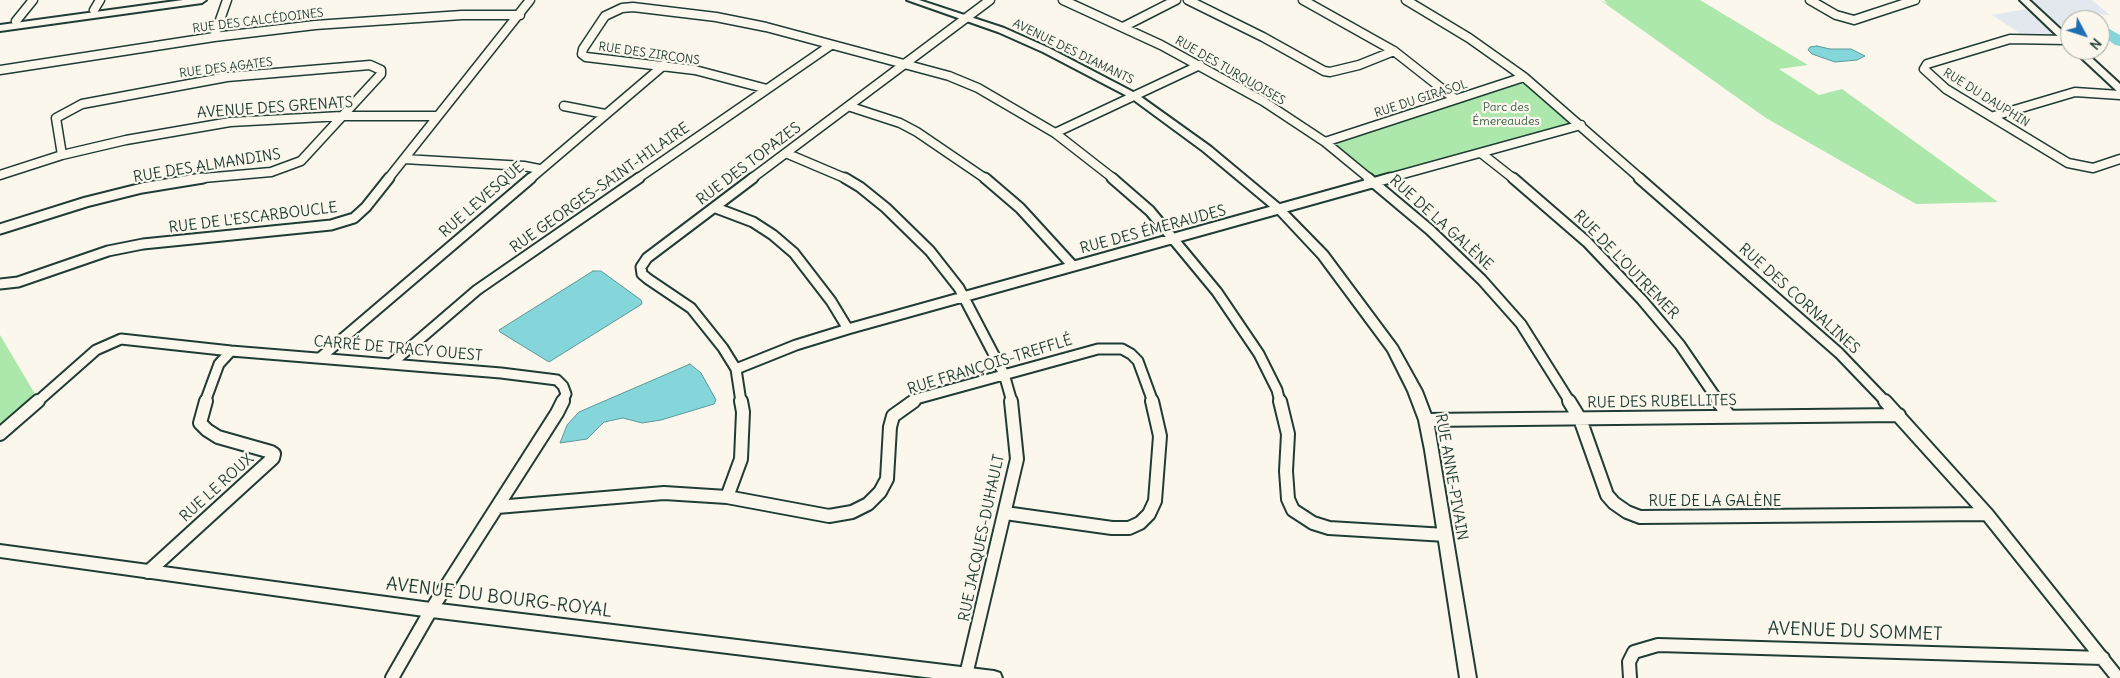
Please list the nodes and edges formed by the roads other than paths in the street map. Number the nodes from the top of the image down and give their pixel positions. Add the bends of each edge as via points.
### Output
1 (34, 0) edge
2 (100, 0) edge
3 (166, 0) edge
4 (202, 0) edge
5 (227, 0) edge
6 (530, 0) edge
7 (912, 0) edge
8 (990, 0) edge
9 (1063, 0) edge
10 (1176, 0) edge
11 (1188, 0) edge
12 (1303, 0) edge
13 (1406, 0) edge
14 (1810, 0) edge
15 (1915, 0) edge
16 (2024, 0) edge
17 (94, 10) junction
18 (520, 15) junction
19 (968, 18) junction
20 (16, 21) junction
21 (0, 23) edge
22 (1123, 27) junction
23 (0, 28) edge
24 (2060, 34) edge
25 (214, 37) junction
26 (2060, 41) edge
27 (831, 46) junction
28 (1394, 51) junction
29 (2089, 60) edge
30 (907, 64) junction
31 (664, 65) junction
32 (1200, 65) junction
33 (0, 70) edge
34 (1524, 77) junction
35 (767, 89) junction
36 (2120, 89) edge
37 (2120, 95) edge
38 (1134, 96) junction
39 (1455, 99) junction
40 (564, 106) dead end
41 (851, 106) junction
42 (605, 114) junction
43 (342, 116) junction
44 (437, 116) junction
45 (1994, 116) junction
46 (1581, 125) junction
47 (1055, 133) junction
48 (1324, 142) junction
49 (1481, 153) junction
50 (788, 154) junction
51 (62, 155) junction
52 (404, 159) junction
53 (2120, 159) edge
54 (539, 169) junction
55 (0, 175) edge
56 (1374, 182) junction
57 (716, 208) junction
58 (1279, 209) junction
59 (0, 229) edge
60 (1172, 239) junction
61 (1073, 266) junction
62 (0, 284) edge
63 (963, 298) junction
64 (848, 329) junction
65 (231, 351) junction
66 (321, 357) junction
67 (392, 363) junction
68 (736, 369) junction
69 (1004, 374) junction
70 (1899, 415) junction
71 (1729, 416) junction
72 (1580, 418) junction
73 (1426, 420) junction
74 (0, 434) edge
75 (727, 497) junction
76 (497, 507) junction
77 (1005, 514) junction
78 (1987, 514) junction
79 (1446, 536) junction
80 (0, 551) edge
81 (148, 572) junction
82 (432, 610) junction
83 (2102, 658) junction
84 (966, 674) junction
85 (392, 678) edge
86 (994, 678) edge
87 (1468, 678) edge
88 (1630, 678) edge
89 (2118, 678) edge

1 - 20 street
2 - 17 street
3 - 17 street
4 - 23 street
5 - 25 street
6 - 18 street, RUE DE L'ESCARBOUCLE
7 - 19 street, AVENUE DES DIAMANTS
8 - 19 street, RUE DES TOPAZES
9 - 22 street, RUE DES TURQUOISES
10 - 22 street
11 - 28 street via 1324,71 1359,64
12 - 28 street
13 - 34 street, RUE DES CORNALINES via 1469,38
14 - 15 street via 1836,15 1854,20
16 - 24 street
17 - 20 street
18 - 25 street, RUE DES CALCÉDOINES via 462,14 361,21
18 - 44 street, RUE DE L'ESCARBOUCLE
19 - 30 street, RUE DES TOPAZES
19 - 38 street, AVENUE DES DIAMANTS via 1046,50
20 - 21 street
22 - 32 street, RUE DES TURQUOISES
25 - 33 street, RUE DES CALCÉDOINES
26 - 45 street, RUE DU DAUPHIN via 2010,39 1925,66 1924,69 1946,89
27 - 30 street, RUE DES ZIRCONS
27 - 31 street, RUE DES ZIRCONS via 743,21 633,7 605,16 582,54
27 - 35 street, RUE GEORGES-SAINT-HILAIRE
28 - 39 street
29 - 36 street
30 - 41 street, RUE DES TOPAZES
30 - 47 street, RUE DES ZIRCONS via 978,88
31 - 35 street, RUE DES ZIRCONS
31 - 42 street, RUE LEVESQUE
32 - 38 street
32 - 48 street, RUE DES TURQUOISES via 1263,101
34 - 39 street, RUE DU GIRASOL
34 - 46 street, RUE DES CORNALINES
35 - 67 street, RUE GEORGES-SAINT-HILAIRE via 477,290
37 - 45 street via 2075,92
38 - 47 street
38 - 58 street, AVENUE DES DIAMANTS via 1207,149
39 - 48 street, RUE DU GIRASOL
40 - 42 street
41 - 50 street, RUE DES TOPAZES
41 - 61 street via 900,123 976,170 1020,208
42 - 54 street, RUE LEVESQUE
43 - 44 street, AVENUE DES GRENATS
43 - 51 street, AVENUE DES GRENATS via 230,122
43 - 51 street, RUE DES AGATES via 381,74 379,68 370,65 227,77 82,104 56,118
43 - 59 street, RUE DES ALMANDINS via 301,161 284,169 142,188
44 - 52 street, RUE DE L'ESCARBOUCLE
45 - 53 street, RUE DU DAUPHIN via 2075,166 2093,168
46 - 49 street, RUE DES ÉMERAUDES
46 - 70 street, RUE DES CORNALINES via 1839,353
47 - 60 street, RUE DES ZIRCONS via 1127,190 1150,211
48 - 56 street, RUE DES TURQUOISES
49 - 56 street, RUE DES ÉMERAUDES
49 - 71 street, RUE DE L'OUTREMER via 1587,242 1642,300 1680,345
50 - 57 street, RUE DES TOPAZES
50 - 63 street, RUE JACQUES-DUHAULT via 839,175 886,208 930,251
51 - 55 street, AVENUE DES GRENATS
52 - 54 street
52 - 62 street, RUE DE L'ESCARBOUCLE via 361,213 343,223 143,244 108,251 18,282
54 - 66 street, RUE LEVESQUE
56 - 58 street, RUE DES ÉMERAUDES
56 - 72 street, RUE DE LA GALÈNE via 1482,280 1521,324
57 - 64 street via 753,222 794,253 831,300
57 - 68 street, RUE DES TOPAZES via 647,258 641,267 642,274 691,308
58 - 60 street, RUE DES ÉMERAUDES
58 - 73 street, RUE ANNE-PIVAIN via 1323,254 1393,349
60 - 61 street, RUE DES ÉMERAUDES
60 - 79 street, RUE DES ZIRCONS via 1217,292 1259,354 1277,390 1288,434 1286,471 1288,500 1293,510 1313,523 1329,528
61 - 63 street, RUE DES ÉMERAUDES
63 - 64 street, RUE DES ÉMERAUDES
63 - 69 street, RUE JACQUES-DUHAULT
64 - 68 street, RUE DES ÉMERAUDES
65 - 66 street, CARRÉ DE TRACY OUEST
65 - 74 street, CARRÉ DE TRACY OUEST via 133,339 106,344
65 - 81 street, RUE LE ROUX via 218,364 200,423 218,437 271,452 273,458
66 - 67 street, CARRÉ DE TRACY OUEST
67 - 76 street, CARRÉ DE TRACY OUEST via 545,378 557,380 563,386 566,394 556,413
68 - 75 street via 744,412 740,459
69 - 75 street, RUE FRANÇOIS-TREFFLÉ via 916,399 904,406 893,416 890,427 887,479 868,504 852,512 829,516
69 - 77 street, RUE JACQUES-DUHAULT via 1011,396 1017,460
69 - 77 street, RUE FRANÇOIS-TREFFLÉ via 1098,348 1122,349 1138,361 1156,410 1160,436 1155,501 1140,523 1129,528 1112,528
70 - 71 street, RUE DES RUBELLITES
70 - 78 street, RUE DES CORNALINES
71 - 72 street, RUE DES RUBELLITES
72 - 73 street, RUE DES RUBELLITES
72 - 78 street, RUE DE LA GALÈNE via 1607,495 1627,512 1640,517
73 - 79 street, RUE ANNE-PIVAIN
75 - 76 street, RUE FRANÇOIS-TREFFLÉ via 632,494
76 - 82 street, CARRÉ DE TRACY OUEST
77 - 84 street, RUE JACQUES-DUHAULT
78 - 83 street, RUE DES CORNALINES
79 - 87 street, RUE ANNE-PIVAIN
80 - 81 street, AVENUE DU BOURG-ROYAL
81 - 82 street, AVENUE DU BOURG-ROYAL
82 - 84 street, AVENUE DU BOURG-ROYAL
82 - 85 street, CARRÉ DE TRACY OUEST
83 - 88 street, AVENUE DU SOMMET via 1658,645 1634,652 1629,662
83 - 89 street, RUE DES CORNALINES
84 - 86 street, AVENUE DU BOURG-ROYAL

